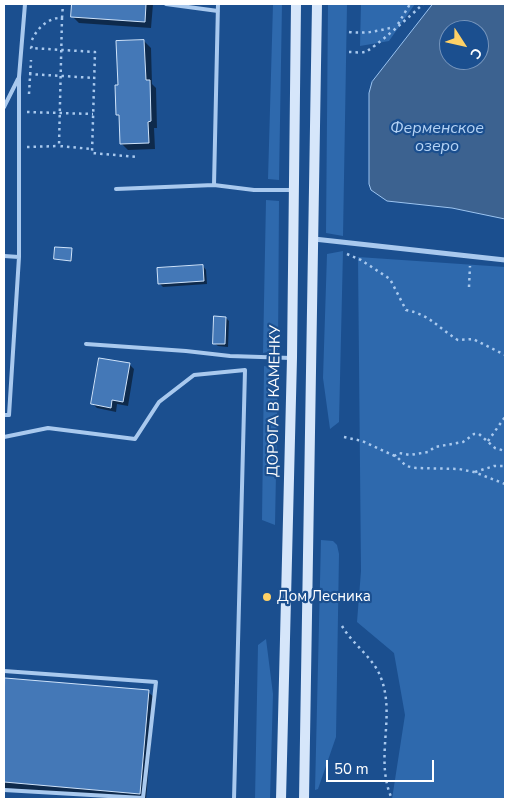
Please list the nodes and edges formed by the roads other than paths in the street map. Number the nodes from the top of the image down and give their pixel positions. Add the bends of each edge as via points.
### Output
1 (25, 4) edge
2 (166, 4) edge
3 (218, 4) edge
4 (296, 4) edge
5 (317, 4) edge
6 (218, 11) junction
7 (19, 77) junction
8 (4, 107) edge
9 (214, 185) junction
10 (116, 189) dead end
11 (293, 190) junction
12 (314, 239) junction
13 (4, 256) edge
14 (18, 257) junction
15 (505, 260) edge
16 (86, 344) dead end
17 (292, 358) junction
18 (4, 415) edge
19 (4, 437) edge
20 (4, 671) edge
21 (4, 790) edge
22 (234, 799) edge
23 (282, 799) edge
24 (304, 799) edge

1 - 7 lane
2 - 6 lane
3 - 6 lane
4 - 11 main road, ДОРОГА В КАМЕНКУ
5 - 12 main road
6 - 9 lane
7 - 8 lane
7 - 14 lane
9 - 10 lane
9 - 11 lane
11 - 17 main road, ДОРОГА В КАМЕНКУ
12 - 15 street
12 - 24 main road
13 - 14 lane
14 - 18 lane via 9,415
16 - 17 lane
17 - 23 main road, ДОРОГА В КАМЕНКУ
19 - 22 lane via 48,428 135,439 159,402 194,375 245,370
20 - 21 lane via 156,682 143,798

